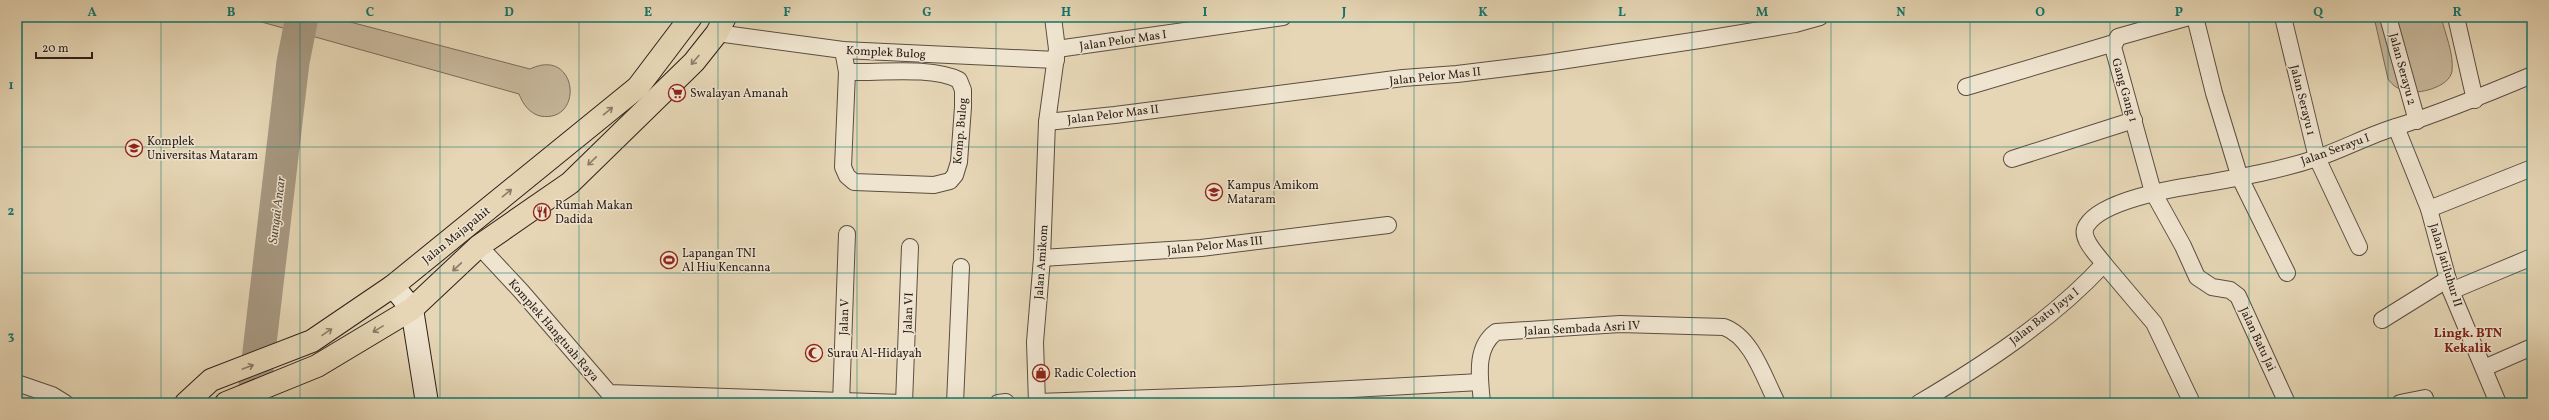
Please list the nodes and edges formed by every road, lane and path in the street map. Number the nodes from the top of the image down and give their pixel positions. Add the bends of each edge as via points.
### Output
1 (691, 17) edge
2 (1053, 17) edge
3 (1284, 17) edge
4 (1820, 17) edge
5 (2189, 17) edge
6 (2195, 17) edge
7 (2283, 17) edge
8 (2388, 17) edge
9 (2456, 17) edge
10 (1257, 19) edge
11 (721, 25) edge
12 (2114, 43) junction
13 (843, 50) junction
14 (1056, 55) junction
15 (847, 72) junction
16 (2532, 74) edge
17 (1966, 87) dead end
18 (2475, 100) junction
19 (2134, 120) junction
20 (2417, 121) junction
21 (1047, 122) junction
22 (2396, 127) junction
23 (2317, 158) junction
24 (2012, 160) dead end
25 (2532, 168) edge
26 (2240, 178) junction
27 (2153, 192) junction
28 (2429, 210) junction
29 (1388, 225) dead end
30 (847, 234) dead end
31 (479, 246) junction
32 (910, 247) dead end
33 (2359, 247) dead end
34 (2532, 257) edge
35 (1042, 258) junction
36 (2104, 264) junction
37 (961, 267) dead end
38 (2287, 273) dead end
39 (2450, 285) junction
40 (393, 286) junction
41 (412, 308) junction
42 (2382, 320) dead end
43 (2532, 347) edge
44 (2484, 368) junction
45 (1480, 382) junction
46 (17, 383) edge
47 (609, 398) edge
48 (2425, 398) dead end
49 (1240, 399) edge
50 (728, 401) edge
51 (841, 401) edge
52 (227, 402) edge
53 (1037, 402) edge
54 (65, 403) edge
55 (186, 403) edge
56 (427, 403) edge
57 (903, 403) edge
58 (955, 403) edge
59 (1482, 403) edge
60 (1777, 403) edge
61 (1919, 403) edge
62 (2192, 403) edge
63 (2287, 403) edge
64 (2400, 403) edge
65 (2498, 403) edge

40 -> 1 main road, Jalan Majapahit via 638,87
2 - 14 street, Jalan Amikom
3 - 10 street, Jalan Pelor Mas I
4 - 21 street, Jalan Pelor Mas II via 1795,24 1706,39 1547,63
5 - 12 street, Gang Gang 1 via 2118,37
6 - 26 street via 2214,93
7 - 23 street, Jalan Serayu 1
8 - 20 street, Jalan Serayu 2
9 - 18 street
10 - 14 street, Jalan Pelor Mas I
11 - 13 street, Komplek Bulog
11 -> 31 main road, Jalan Majapahit via 671,87 570,183
12 - 17 street
12 - 19 street, Gang Gang 1
13 - 14 street, Komplek Bulog
13 - 15 street, Komp. Bulog
14 - 21 street, Jalan Amikom
15 - 15 street, Komp. Bulog via 843,167 847,176 854,182 934,185 950,181 959,162 964,107 963,90 959,80 950,75
16 - 18 street, Jalan Serayu I
18 - 20 street, Jalan Serayu I
19 - 24 street
19 - 27 street, Gang Gang 1
20 - 22 street, Jalan Serayu I
21 - 35 street, Jalan Amikom
22 - 23 street, Jalan Serayu I
22 - 28 street, Jalan Jatiluhur II
23 - 26 street, Jalan Serayu I
23 - 33 street, Jalan Serayu 1
25 - 28 street
26 - 27 street, Jalan Serayu I
26 - 38 street
27 - 36 street, Jalan Serayu I via 2109,208 2088,223 2084,232 2086,241
27 - 63 street, Jalan Batu Jai via 2197,277 2212,287 2230,290 2238,296
28 - 39 street, Jalan Jatiluhur II
29 - 35 street, Jalan Pelor Mas III via 1202,248
30 - 51 street, Jalan V
31 -> 41 main road, Jalan Majapahit
31 - 47 street, Komplek Hangtuah Raya via 521,291
32 - 57 street, Jalan VI
34 - 39 street
35 - 53 street, Jalan Amikom via 1035,342
36 - 61 street, Jalan Batu Jaya I via 2080,288 1979,368
36 - 62 street via 2154,323
37 - 58 street
39 - 42 street
39 - 44 street, Jalan Jatiluhur II
40 - 41 street
55 -> 40 main road, Jalan Majapahit via 211,380 312,342
41 -> 52 main road, Jalan Majapahit via 317,366
41 - 56 street
43 - 44 street
44 - 65 street, Jalan Jatiluhur II
45 - 49 street
45 - 59 street
45 - 60 street, Jalan Sembada Asri IV via 1480,355 1489,336 1496,332 1620,324 1724,327 1736,333 1746,345
46 - 54 street via 52,395
47 - 50 street, Komplek Hangtuah Raya
48 - 64 street
49 - 53 street
50 - 51 street, Komplek Hangtuah Raya
51 - 57 street, Komplek Hangtuah Raya

